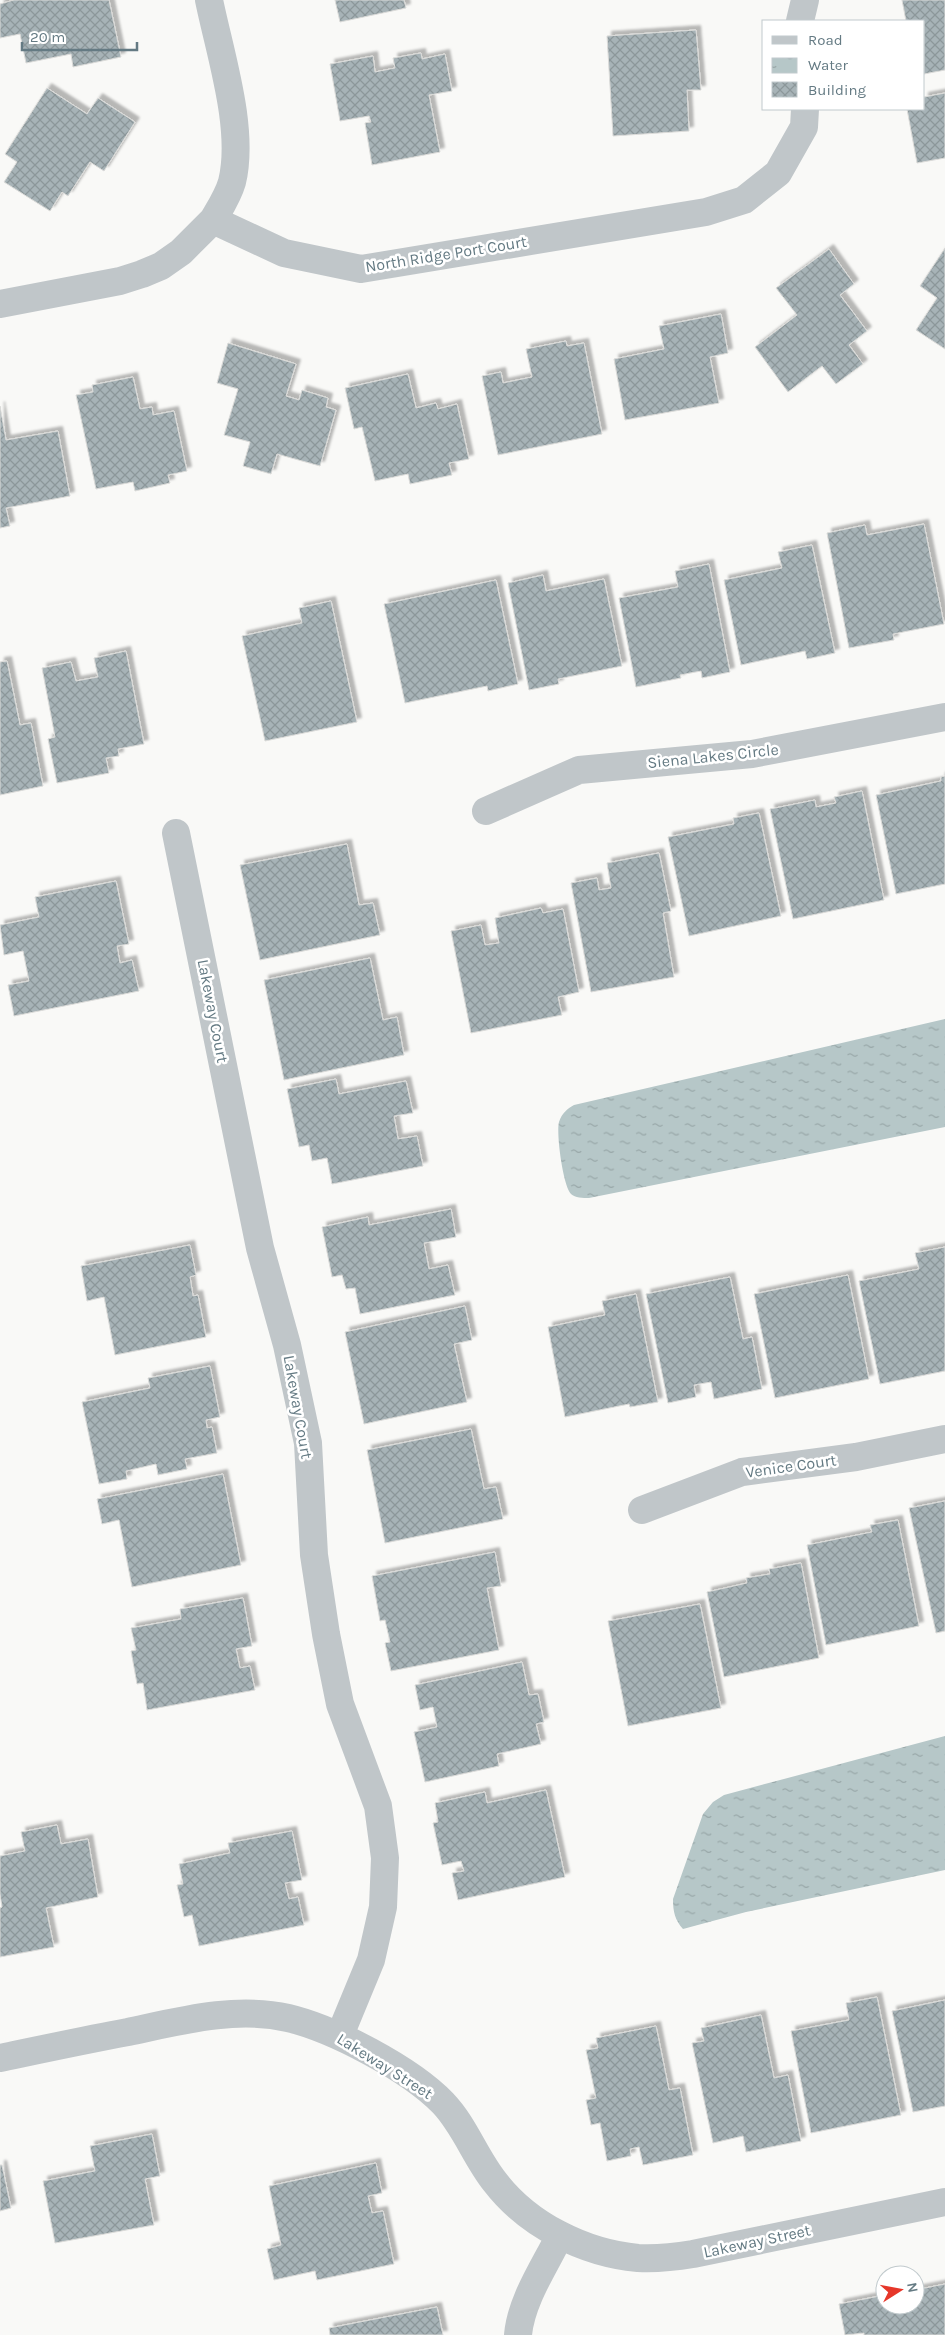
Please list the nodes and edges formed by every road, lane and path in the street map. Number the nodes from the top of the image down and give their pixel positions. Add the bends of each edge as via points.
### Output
1 (209, 0) edge
2 (805, 0) edge
3 (800, 20) edge
4 (805, 110) edge
5 (213, 220) junction
6 (0, 304) edge
7 (945, 717) edge
8 (486, 811) dead end
9 (176, 833) dead end
10 (945, 1439) edge
11 (642, 1510) dead end
12 (340, 2035) junction
13 (0, 2058) edge
14 (945, 2202) edge
15 (560, 2235) junction
16 (518, 2335) edge

1 - 5 street via 232,108 236,161 231,184
2 - 3 street
4 - 5 street, North Ridge Port Court via 804,127 778,173 744,200 706,212 361,269 284,253
5 - 6 street via 181,252 142,274
7 - 8 street, Siena Lakes Circle via 752,754 579,770
9 - 12 street, Lakeway Court via 260,1248 287,1345 308,1443 314,1555 338,1695 378,1806 385,1858 383,1908 371,1960
10 - 11 street, Venice Court via 856,1457 742,1472
12 - 13 street, Lakeway Street via 287,2018 230,2014
12 - 15 street, Lakeway Street via 410,2077 443,2103 494,2181 513,2203
14 - 15 street, Lakeway Street via 664,2258 637,2258 609,2252
15 - 16 street via 525,2308

